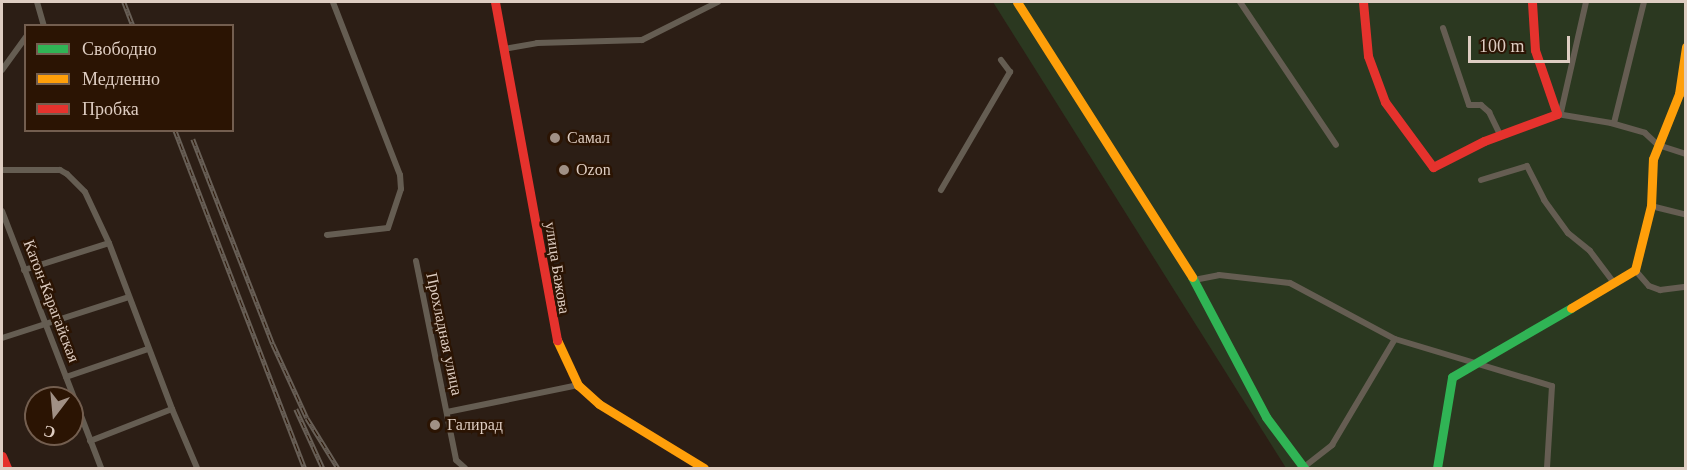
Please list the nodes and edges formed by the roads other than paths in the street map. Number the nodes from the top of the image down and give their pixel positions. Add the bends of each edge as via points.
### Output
1 (37, 2) edge
2 (333, 2) edge
3 (495, 2) edge
4 (718, 2) edge
5 (1017, 2) edge
6 (1240, 2) edge
7 (1363, 2) edge
8 (1532, 2) edge
9 (1586, 2) edge
10 (1644, 2) edge
11 (706, 4) edge
12 (43, 24) edge
13 (1443, 28) dead end
14 (24, 40) edge
15 (1686, 46) edge
16 (504, 49) junction
17 (1001, 60) dead end
18 (2, 70) edge
19 (1682, 95) edge
20 (1559, 113) junction
21 (1614, 123) junction
22 (1500, 135) junction
23 (1336, 145) dead end
24 (1658, 146) junction
25 (1686, 153) edge
26 (2, 170) edge
27 (1481, 180) dead end
28 (942, 190) dead end
29 (1652, 206) junction
30 (2, 211) edge
31 (1686, 215) edge
32 (327, 235) dead end
33 (109, 243) junction
34 (416, 261) dead end
35 (24, 270) junction
36 (1635, 270) junction
37 (1194, 280) junction
38 (1612, 280) junction
39 (1686, 287) edge
40 (129, 297) junction
41 (44, 323) junction
42 (2, 338) edge
43 (1395, 339) junction
44 (148, 349) junction
45 (1475, 360) junction
46 (66, 377) junction
47 (578, 386) junction
48 (172, 410) junction
49 (447, 412) junction
50 (90, 441) junction
51 (2, 456) edge
52 (7, 468) edge
53 (101, 468) edge
54 (197, 468) edge
55 (465, 468) edge
56 (704, 468) edge
57 (1304, 468) edge
58 (1437, 468) edge
59 (1547, 468) edge

1 - 12 street
2 - 32 street via 400,175 400,189 388,228
3 - 16 main road, улица Бажова
4 - 11 street
5 - 37 main road
6 - 23 street
7 - 22 main road via 1368,56 1385,102 1431,166
8 - 20 main road via 1535,50
9 - 20 street
10 - 21 street
11 - 16 street via 642,40 537,43
13 - 22 street via 1469,105 1481,105 1489,112
14 - 18 street
15 - 19 main road
16 - 47 main road, улица Бажова via 552,328
17 - 28 street via 1010,72
19 - 24 main road
20 - 21 street
20 - 22 main road
21 - 24 street via 1645,133
24 - 25 street
24 - 29 main road via 1653,159
26 - 33 street via 60,170 67,174 85,192
27 - 38 street via 1527,166 1544,200 1568,233 1590,251
29 - 31 street
29 - 36 main road
30 - 35 street, Катон-Карагайская
33 - 35 street
33 - 40 street
34 - 49 street, Прохладная улица
35 - 41 street, Катон-Карагайская
36 - 38 main road
36 - 39 street via 1649,286 1660,290
37 - 43 street via 1219,275 1290,283
37 - 57 main road via 1266,417
38 - 45 main road
40 - 41 street
40 - 44 street
41 - 42 street
41 - 46 street, Катон-Карагайская
43 - 45 street
43 - 57 street via 1332,445
44 - 46 street
44 - 48 street
45 - 58 main road via 1452,377
45 - 59 street via 1552,386
46 - 50 street, Катон-Карагайская
47 - 49 street, Прохладная улица
47 - 56 main road, улица Бажова via 599,404
48 - 50 street
48 - 54 street
49 - 55 street, Прохладная улица via 456,460
50 - 53 street, Катон-Карагайская
51 - 52 main road

